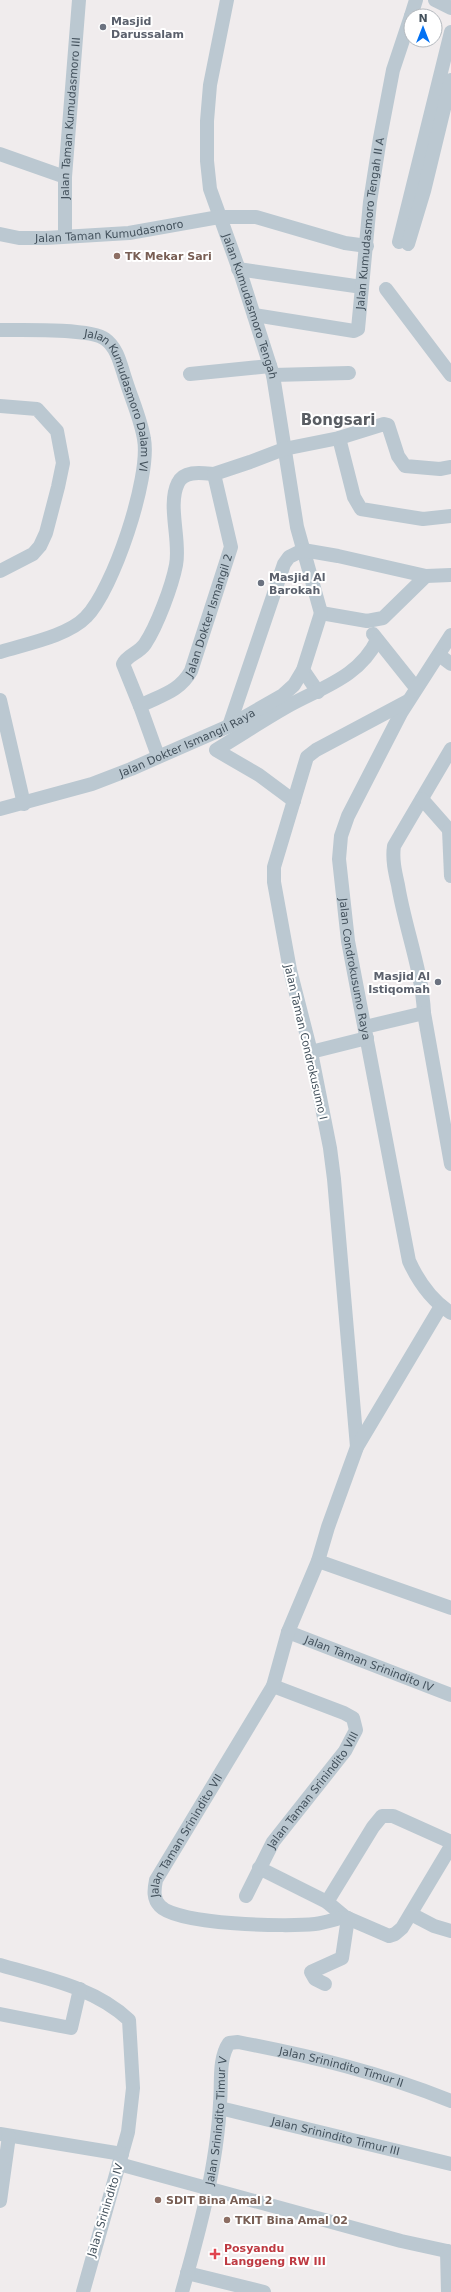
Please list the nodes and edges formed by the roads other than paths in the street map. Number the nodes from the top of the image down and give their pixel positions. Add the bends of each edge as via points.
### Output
1 (79, 0) edge
2 (227, 0) edge
3 (435, 0) edge
4 (451, 8) edge
5 (451, 32) edge
6 (403, 40) edge
7 (451, 80) edge
8 (0, 154) edge
9 (65, 177) junction
10 (219, 217) junction
11 (0, 234) edge
12 (65, 236) junction
13 (367, 246) junction
14 (238, 269) junction
15 (362, 287) junction
16 (386, 289) dead end
17 (254, 316) junction
18 (0, 330) edge
19 (271, 370) junction
20 (349, 373) dead end
21 (190, 374) dead end
22 (451, 376) edge
23 (0, 406) edge
24 (339, 438) junction
25 (284, 449) junction
26 (451, 467) edge
27 (214, 474) junction
28 (451, 516) edge
29 (303, 550) junction
30 (0, 571) edge
31 (451, 575) edge
32 (426, 576) junction
33 (321, 613) junction
34 (367, 621) junction
35 (451, 635) edge
36 (377, 640) junction
37 (0, 652) edge
38 (439, 654) junction
39 (451, 664) edge
40 (303, 670) junction
41 (416, 688) junction
42 (318, 692) junction
43 (0, 700) edge
44 (408, 701) junction
45 (140, 706) junction
46 (229, 726) junction
47 (451, 751) edge
48 (158, 756) junction
49 (422, 799) junction
50 (294, 801) junction
51 (24, 804) junction
52 (0, 809) edge
53 (450, 831) edge
54 (451, 876) edge
55 (424, 1013) junction
56 (366, 1033) junction
57 (311, 1052) junction
58 (451, 1164) edge
59 (446, 1309) edge
60 (357, 1447) junction
61 (318, 1561) junction
62 (451, 1608) edge
63 (288, 1632) junction
64 (273, 1686) junction
65 (451, 1695) edge
66 (450, 1850) edge
67 (259, 1868) junction
68 (246, 1896) dead end
69 (327, 1902) junction
70 (411, 1914) junction
71 (347, 1918) junction
72 (451, 1931) edge
73 (0, 1965) edge
74 (325, 1984) dead end
75 (80, 1989) junction
76 (0, 2014) edge
77 (229, 2043) joint
78 (451, 2101) edge
79 (220, 2108) junction
80 (4, 2135) edge
81 (120, 2159) junction
82 (451, 2164) edge
83 (208, 2188) junction
84 (0, 2201) edge
85 (449, 2251) edge
86 (187, 2274) junction
87 (83, 2292) edge
88 (182, 2292) edge
89 (264, 2292) edge
90 (448, 2292) edge

1 - 9 street, Jalan Taman Kumudasmoro III
2 - 10 street, Jalan Kumudasmoro Tengah via 210,85 206,121 206,161 210,190
3 - 4 street
5 - 7 street via 403,245 424,191
6 - 13 street, Jalan Kumudasmoro Tengah II A via 393,70 380,138
8 - 9 street
9 - 12 street, Jalan Taman Kumudasmoro III
10 - 12 street, Jalan Taman Kumudasmoro via 129,233
10 - 13 street, Jalan Taman Kumudasmoro via 256,217 345,243
10 - 14 street, Jalan Kumudasmoro Tengah
11 - 12 street, Jalan Taman Kumudasmoro via 19,238
13 - 15 street, Jalan Kumudasmoro Tengah II A
14 - 15 street
14 - 17 street, Jalan Kumudasmoro Tengah
15 - 17 street, Jalan Kumudasmoro Tengah II A via 359,325 354,331
16 - 22 street
17 - 19 street, Jalan Kumudasmoro Tengah
18 - 37 street, Jalan Kumudasmoro Dalam VI via 71,331 104,338 116,352 144,439 145,461 137,498 114,572 97,605 86,618 71,628
19 - 20 street
19 - 21 street
19 - 25 street, Jalan Kumudasmoro Tengah
23 - 30 street via 37,409 57,430 62,463 46,533 40,546 33,554
24 - 25 street
24 - 26 street via 388,425 398,456 405,466 440,469
24 - 28 street via 354,497 361,509 423,519
25 - 27 street
25 - 29 street, Jalan Kumudasmoro Tengah
27 - 45 street, Jalan Dokter Ismangil 2 via 232,547 228,561 191,671 177,688
27 - 45 street via 196,473 185,476 175,491 174,527 178,555 174,574 144,646 123,664
29 - 32 street
29 - 33 street, Jalan Kumudasmoro Tengah
29 - 46 street via 289,557 284,564
31 - 32 street
32 - 34 street via 383,618
33 - 34 street
33 - 40 street, Jalan Dokter Ismangil Raya
34 - 36 street
35 - 38 street, Jalan Condrokusumo Raya
36 - 41 street
36 - 42 street via 363,663
38 - 39 street
38 - 41 street, Jalan Condrokusumo Raya
40 - 42 street
40 - 46 street, Jalan Dokter Ismangil Raya via 294,685 283,695
41 - 44 street, Jalan Condrokusumo Raya
42 - 50 street via 290,705 216,750 259,775
43 - 51 street
44 - 50 street, Jalan Taman Condrokusumo I via 307,757
44 - 56 street, Jalan Condrokusumo Raya via 348,816 341,836 339,859 348,941
45 - 48 street
46 - 48 street, Jalan Dokter Ismangil Raya
47 - 49 street
48 - 51 street, Jalan Dokter Ismangil Raya via 92,784
49 - 53 street
49 - 55 street via 394,846 392,857 422,988
50 - 57 street, Jalan Taman Condrokusumo I via 274,867 274,882 290,970
51 - 52 street, Jalan Dokter Ismangil Raya
53 - 54 street
55 - 56 street
55 - 58 street
56 - 57 street
56 - 59 street, Jalan Condrokusumo Raya via 409,1261 418,1282
57 - 60 street, Jalan Taman Condrokusumo I via 334,1179
59 - 60 street
60 - 61 street, Jalan Taman Srinindito VII
61 - 62 street
61 - 63 street, Jalan Taman Srinindito VII
63 - 64 street, Jalan Taman Srinindito VII
63 - 65 street, Jalan Taman Srinindito IV
64 - 67 street, Jalan Taman Srinindito VIII via 344,1713 353,1718 356,1730 345,1751 273,1842
64 - 71 street, Jalan Taman Srinindito VII via 156,1880 155,1898 161,1907 177,1914 231,1923 309,1924
66 - 69 street via 393,1816 382,1816
66 - 70 street
67 - 68 street, Jalan Taman Srinindito VIII
67 - 69 street
69 - 71 street
70 - 71 street via 402,1928 389,1936
70 - 72 street via 434,1926
71 - 74 street via 342,1958 311,1972 315,1979
73 - 75 street
75 - 76 street via 71,2028
75 - 81 street via 128,2020 132,2042 134,2088 128,2132
77 - 78 street, Jalan Srinindito Timur II via 238,2042 352,2066
77 - 79 street, Jalan Srinindito Timur V via 224,2052
79 - 82 street, Jalan Srinindito Timur III
79 - 83 street, Jalan Srinindito Timur V
80 - 81 street, Jalan Srinindito IV
80 - 84 street
81 - 83 street
81 - 87 street, Jalan Srinindito IV
83 - 85 street via 401,2241
83 - 86 street, Jalan Srinindito Timur V
85 - 90 street
86 - 88 street, Jalan Srinindito Timur V
86 - 89 street

